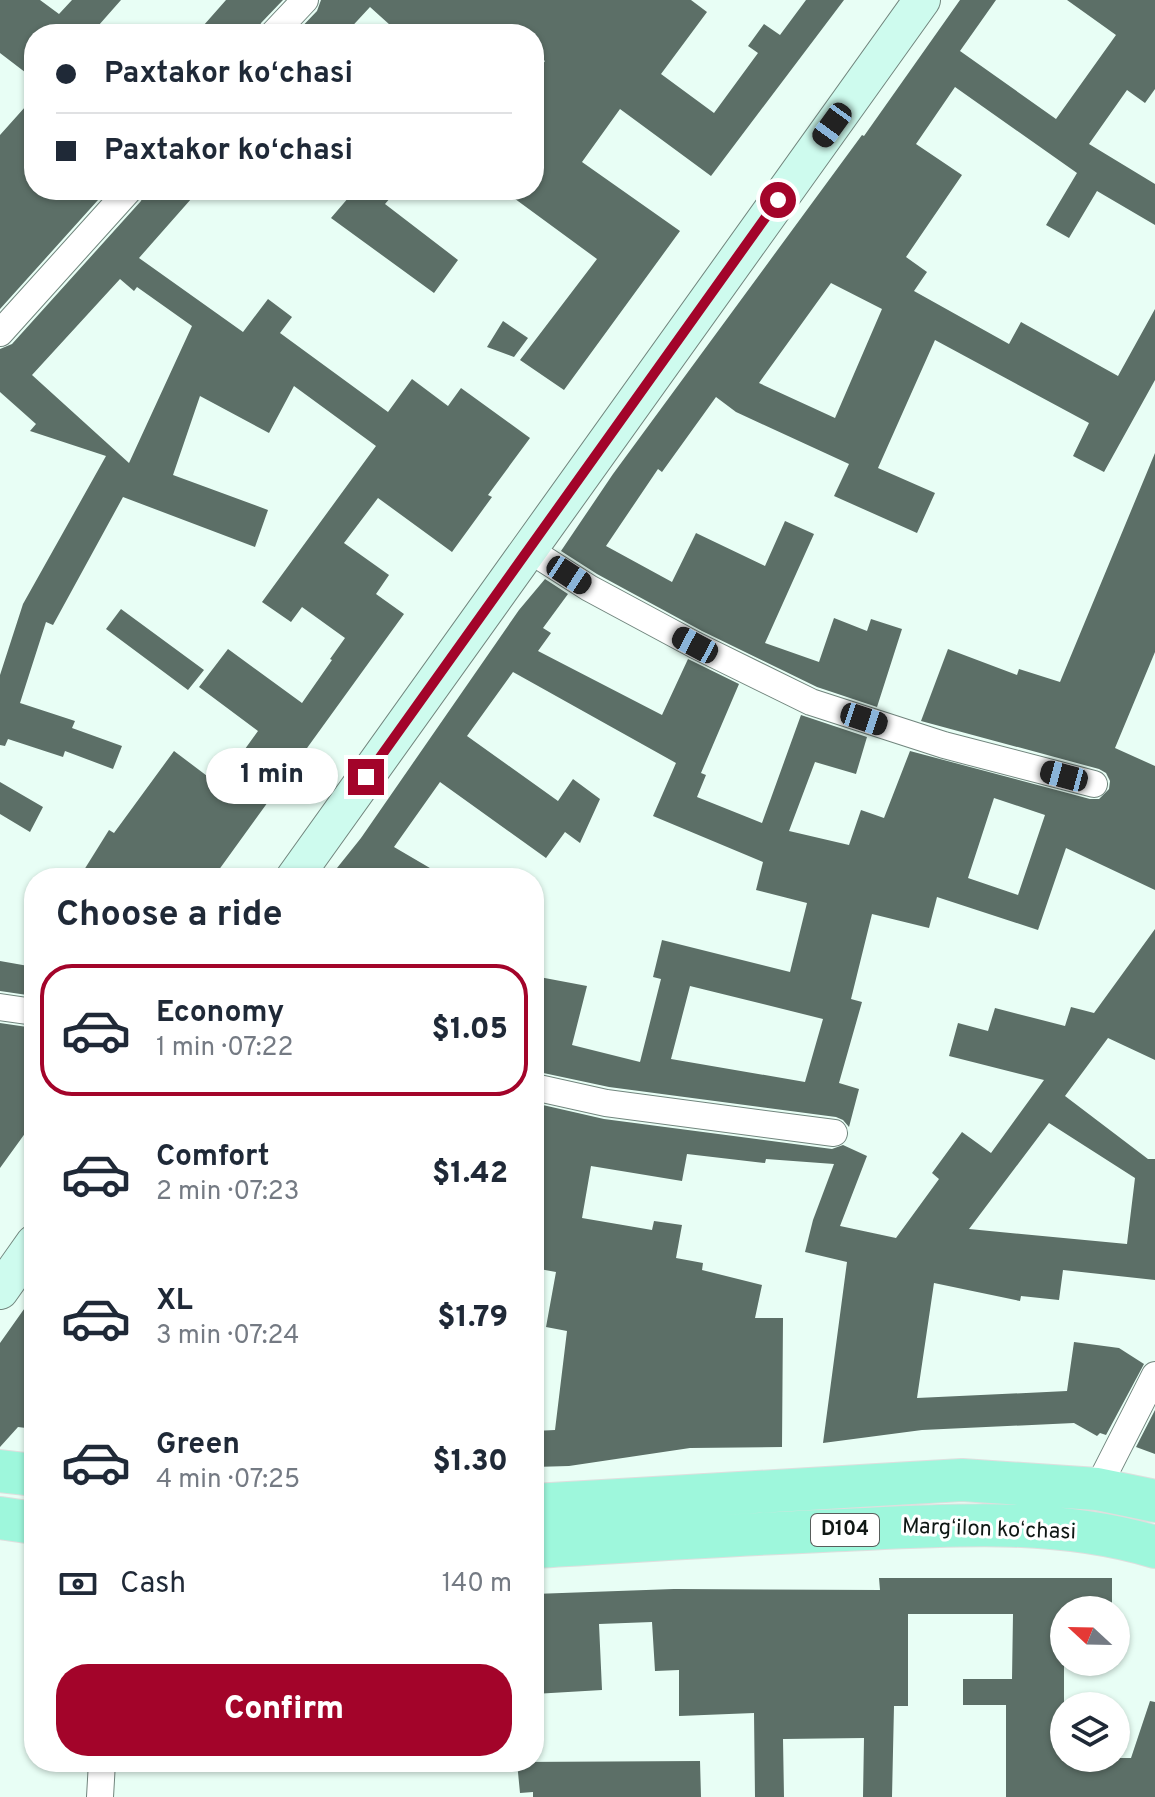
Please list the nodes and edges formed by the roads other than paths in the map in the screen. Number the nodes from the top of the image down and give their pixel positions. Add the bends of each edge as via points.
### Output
1 (305, 0) edge
2 (922, 0) edge
3 (282, 24) edge
4 (120, 200) edge
5 (0, 333) edge
6 (528, 549) junction
7 (1094, 784) dead end
8 (301, 868) edge
9 (0, 1007) edge
10 (24, 1011) edge
11 (544, 1089) edge
12 (834, 1133) dead end
13 (24, 1257) edge
14 (0, 1291) edge
15 (1155, 1375) edge
16 (0, 1471) edge
17 (24, 1474) edge
18 (1097, 1489) junction
19 (1155, 1501) edge
20 (544, 1504) edge
21 (0, 1518) edge
22 (24, 1522) edge
23 (544, 1546) edge
24 (1155, 1547) edge
25 (101, 1772) edge
26 (100, 1797) edge

1 - 3 street
2 - 6 main road
4 - 5 street
6 - 7 street via 589,588 811,702 944,745
6 - 8 main road
9 - 10 street
11 - 12 street via 606,1103
13 - 14 main road
15 - 18 street
16 - 17 main road
18 - 19 main road, Margʻilon koʻchasi / D104
18 - 20 main road, Margʻilon koʻchasi / D104 via 962,1480
21 - 22 main road
23 - 24 main road, Margʻilon koʻchasi / D104 via 928,1526 1039,1527
25 - 26 street

